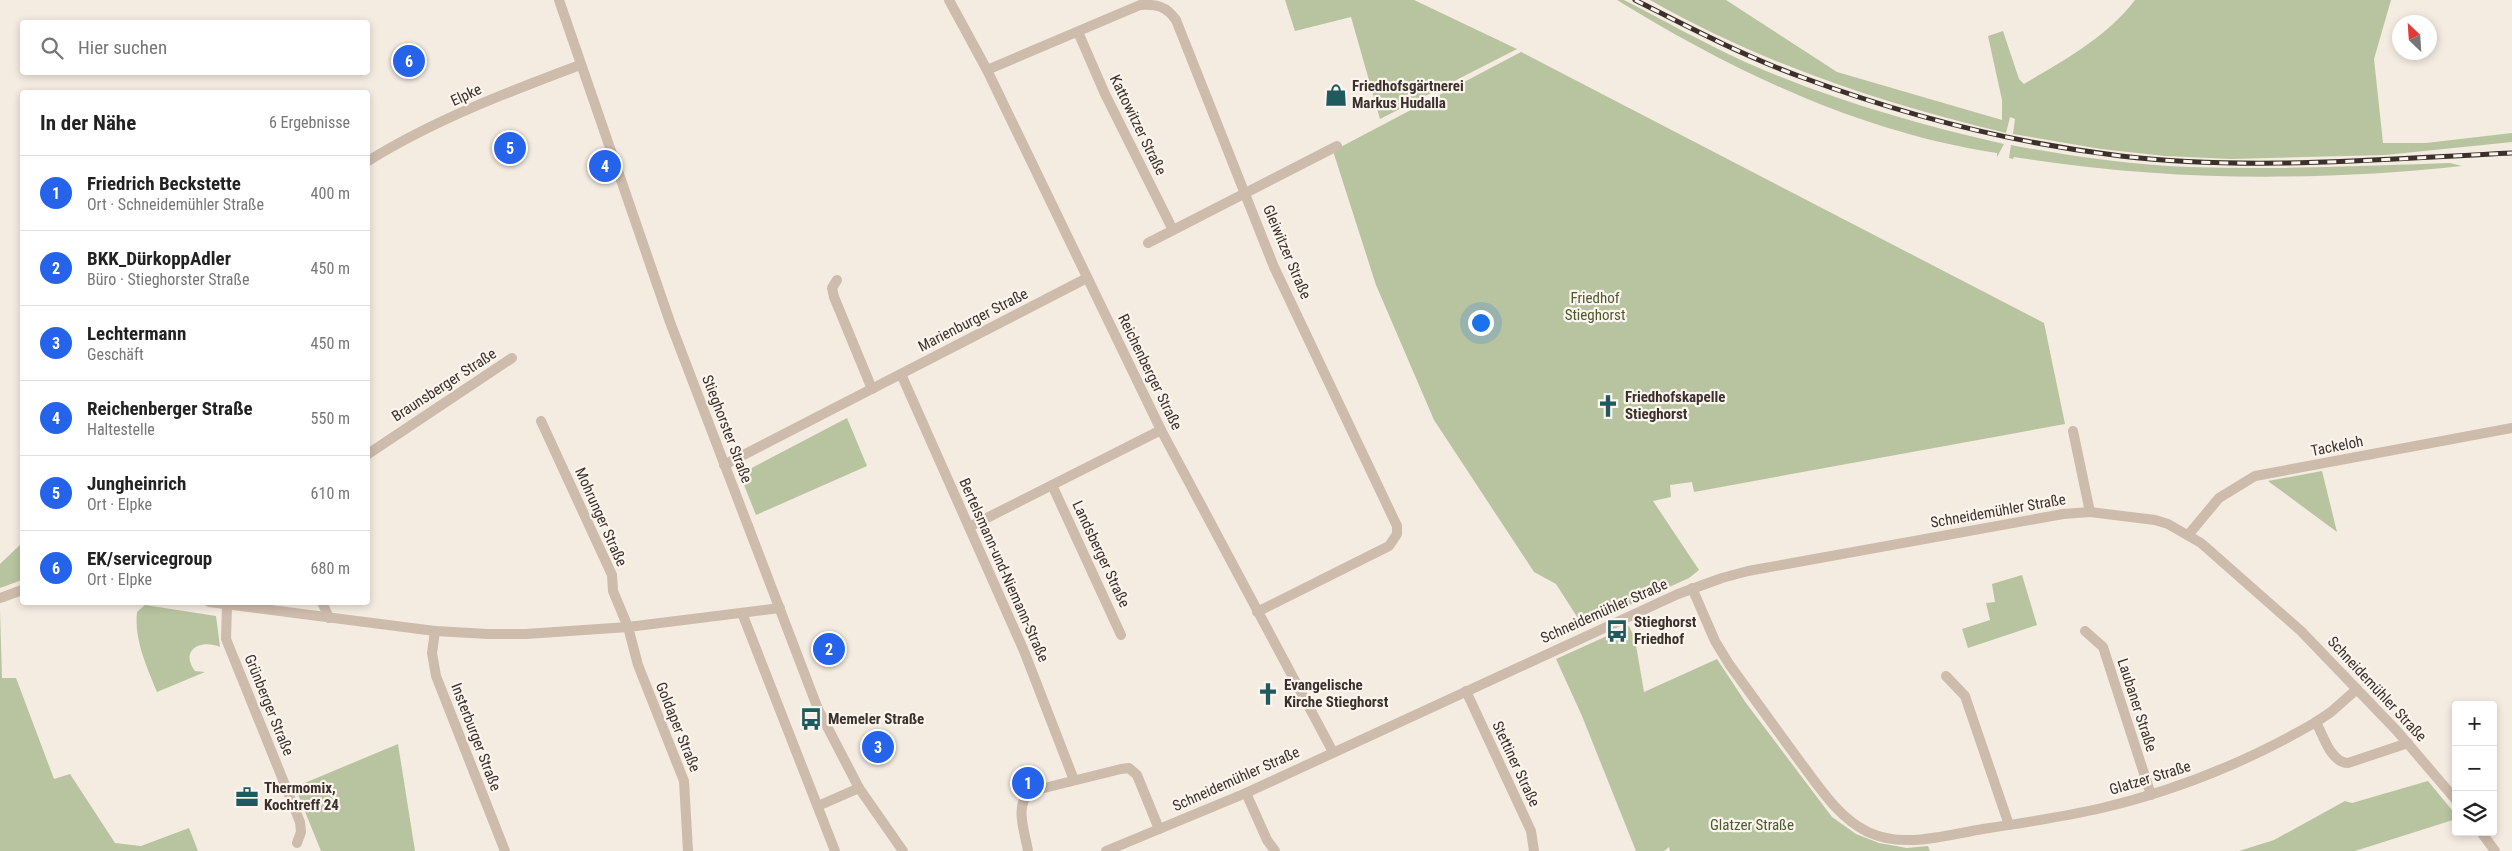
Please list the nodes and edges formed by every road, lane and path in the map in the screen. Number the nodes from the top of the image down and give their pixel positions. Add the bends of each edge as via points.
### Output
1 (559, 0) edge
2 (950, 0) edge
3 (1078, 32) junction
4 (580, 64) junction
5 (987, 70) junction
6 (1337, 146) dead end
7 (370, 160) edge
8 (1246, 192) junction
9 (1173, 230) junction
10 (1148, 243) dead end
11 (1087, 278) junction
12 (837, 280) dead end
13 (512, 358) dead end
14 (902, 374) junction
15 (872, 389) junction
16 (541, 422) dead end
17 (2512, 428) edge
18 (1161, 430) junction
19 (2073, 431) dead end
20 (370, 453) edge
21 (724, 465) junction
22 (1052, 485) junction
23 (2090, 512) junction
24 (969, 527) junction
25 (2189, 534) junction
26 (1692, 588) junction
27 (20, 591) edge
28 (0, 598) edge
29 (228, 605) joint
30 (323, 605) edge
31 (780, 608) junction
32 (1257, 612) junction
33 (742, 613) junction
34 (329, 618) junction
35 (628, 627) junction
36 (434, 631) junction
37 (2085, 631) dead end
38 (1122, 635) dead end
39 (1946, 676) dead end
40 (2357, 689) junction
41 (1466, 691) junction
42 (2316, 722) junction
43 (2408, 743) junction
44 (1333, 752) junction
45 (1074, 780) junction
46 (859, 788) junction
47 (1246, 793) junction
48 (2151, 795) junction
49 (2452, 795) edge
50 (818, 806) junction
51 (2009, 825) junction
52 (1159, 829) junction
53 (2484, 836) edge
54 (297, 842) dead end
55 (505, 851) edge
56 (688, 851) edge
57 (835, 851) edge
58 (903, 851) edge
59 (1028, 851) edge
60 (1106, 851) edge
61 (1275, 851) edge
62 (1534, 851) edge
63 (2495, 851) edge

1 - 4 street, Stieghorster Straße
2 - 5 street, Reichenberger Straße
3 - 5 street, Gleiwitzer Straße
3 - 8 street, Gleiwitzer Straße via 1140,5 1154,4 1168,9 1176,20
3 - 9 street, Kattowitzer Straße
4 - 7 street, Elpke via 479,105
4 - 21 street, Stieghorster Straße
5 - 11 street, Reichenberger Straße
6 - 8 street
8 - 9 street
8 - 32 street, Gleiwitzer Straße via 1274,267 1393,517 1397,534 1389,546
9 - 10 street
11 - 14 street, Marienburger Straße
11 - 18 street, Reichenberger Straße
12 - 15 street via 832,288 834,297
13 - 20 street, Braunsberger Straße
14 - 15 street, Marienburger Straße
14 - 24 street, Bertelsmann-und-Niemann-Straße
15 - 21 street, Marienburger Straße
16 - 35 street, Mohrunger Straße via 612,575 613,591
17 - 25 street, Tackeloh via 2255,476 2219,498
18 - 22 street
18 - 32 street, Reichenberger Straße
19 - 23 street, Schneidemühler Straße
21 - 31 street, Stieghorster Straße
22 - 24 street
22 - 38 street, Landsberger Straße
23 - 25 street, Schneidemühler Straße via 2155,520
23 - 26 street, Schneidemühler Straße via 2063,514 1748,571
24 - 45 street, Bertelsmann-und-Niemann-Straße via 1024,651
25 - 40 street, Schneidemühler Straße via 2300,631
26 - 41 street, Schneidemühler Straße
26 - 51 street, Glatzer Straße via 1715,641 1729,664 1830,801 1856,826 1885,839 1910,840
27 - 28 street
29 - 34 street
29 - 54 street, Grünberger Straße via 226,639 300,822
30 - 34 street
31 - 33 street
31 - 46 street, Stieghorster Straße via 826,726
32 - 44 street, Reichenberger Straße
33 - 35 street
33 - 50 street
34 - 36 street
35 - 36 street via 526,634
35 - 56 street, Goldaper Straße via 638,665 684,781
36 - 55 street, Insterburger Straße via 432,653 436,676
37 - 48 street, Laubaner Straße via 2103,647
39 - 51 street via 1965,696
40 - 42 street, Glatzer Straße
40 - 43 street, Schneidemühler Straße
41 - 44 street, Schneidemühler Straße
41 - 62 street, Stettiner Straße via 1531,830
42 - 43 street via 2334,757 2344,763
42 - 48 street, Glatzer Straße via 2224,769
43 - 49 street, Schneidemühler Straße
44 - 47 street, Schneidemühler Straße
45 - 52 street, Schneidemühler Straße via 1129,768 1137,775
45 - 59 street, Schneidemühler Straße via 1032,791 1023,800
46 - 50 street
46 - 58 street, Stieghorster Straße
47 - 52 street, Schneidemühler Straße
47 - 61 street
48 - 51 street, Glatzer Straße
50 - 57 street
52 - 60 street, Schneidemühler Straße
53 - 63 street

